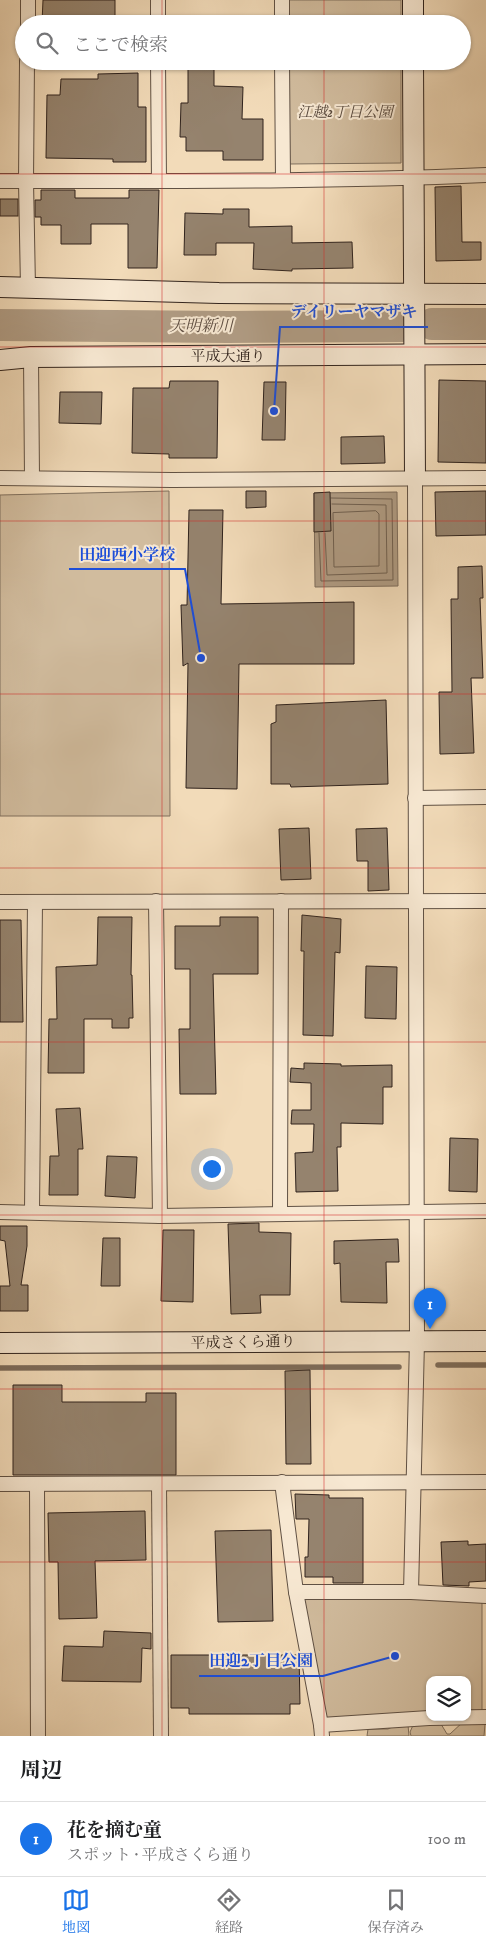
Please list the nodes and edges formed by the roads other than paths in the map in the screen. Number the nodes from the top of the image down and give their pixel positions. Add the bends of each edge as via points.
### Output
1 (28, 0) edge
2 (158, 0) edge
3 (282, 0) edge
4 (413, 0) edge
5 (28, 15) edge
6 (158, 15) edge
7 (282, 15) edge
8 (413, 15) edge
9 (27, 70) edge
10 (158, 70) edge
11 (282, 70) edge
12 (413, 70) edge
13 (486, 175) edge
14 (414, 178) junction
15 (283, 180) junction
16 (0, 181) edge
17 (26, 181) junction
18 (159, 181) junction
19 (0, 287) edge
20 (28, 288) junction
21 (486, 294) edge
22 (415, 300) junction
23 (415, 349) junction
24 (486, 354) edge
25 (32, 357) junction
26 (0, 360) edge
27 (0, 478) edge
28 (32, 478) junction
29 (415, 478) junction
30 (486, 478) edge
31 (486, 796) edge
32 (415, 798) junction
33 (156, 901) junction
34 (281, 901) junction
35 (416, 901) junction
36 (486, 901) edge
37 (0, 902) edge
38 (34, 902) junction
39 (417, 1211) junction
40 (486, 1211) edge
41 (0, 1212) edge
42 (32, 1212) junction
43 (280, 1214) junction
44 (160, 1216) junction
45 (417, 1341) junction
46 (486, 1341) edge
47 (0, 1343) edge
48 (282, 1482) junction
49 (413, 1482) junction
50 (486, 1482) edge
51 (0, 1484) edge
52 (37, 1484) junction
53 (160, 1484) junction
54 (296, 1592) junction
55 (410, 1592) junction
56 (486, 1596) edge
57 (486, 1717) edge
58 (321, 1731) edge
59 (38, 1736) edge
60 (160, 1736) edge

1 - 5 street
2 - 6 street
3 - 7 street
4 - 8 street
9 - 17 street
10 - 18 street
11 - 15 street
12 - 14 street
13 - 14 street
14 - 15 street
14 - 22 street
15 - 18 street
16 - 17 street
17 - 18 street
17 - 20 street
19 - 20 street
20 - 22 street
21 - 22 street
22 - 23 street
23 - 24 street, 平成大通り
23 - 25 street, 平成大通り
23 - 29 street
25 - 26 street, 平成大通り
25 - 28 street
27 - 28 street
28 - 29 street
29 - 30 street
29 - 32 street
31 - 32 street
32 - 35 street
33 - 34 street
33 - 38 street
33 - 44 street
34 - 35 street
34 - 43 street
35 - 36 street
35 - 39 street
37 - 38 street
38 - 42 street
39 - 40 street
39 - 43 street
39 - 45 street
41 - 42 street
42 - 44 street
43 - 44 street
45 - 46 street, 平成さくら通り
45 - 47 street, 平成さくら通り
45 - 49 street
48 - 49 street
48 - 53 street
48 - 54 street
49 - 50 street
49 - 55 street
51 - 52 street
52 - 53 street
52 - 59 street
53 - 60 street
54 - 55 street
54 - 58 street
55 - 56 street
57 - 58 street via 429,1718

